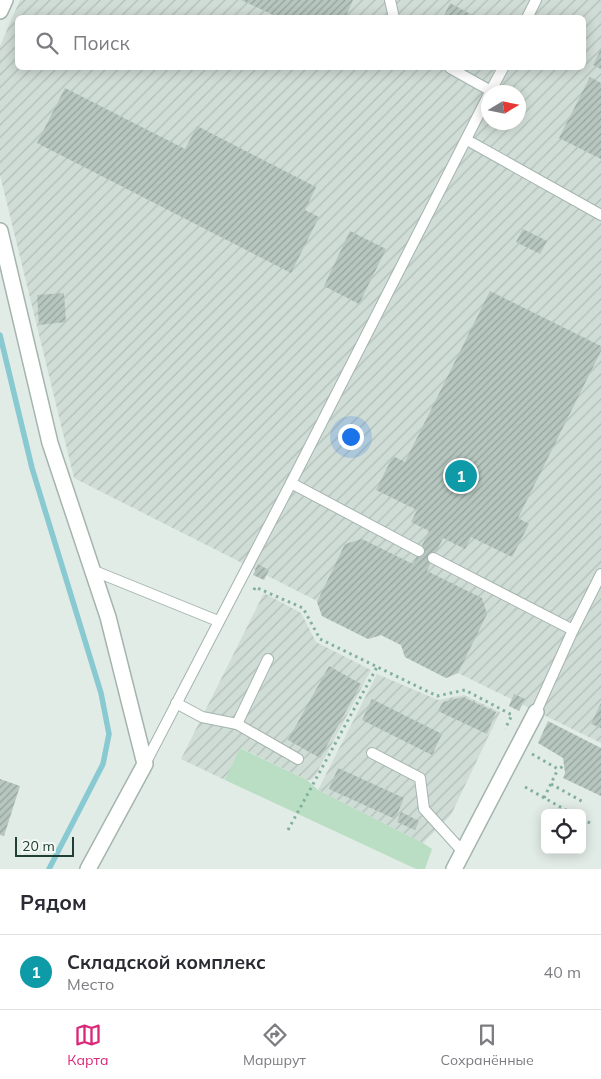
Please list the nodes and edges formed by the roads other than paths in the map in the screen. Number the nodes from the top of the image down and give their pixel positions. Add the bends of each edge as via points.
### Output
1 (5, 0) edge
2 (390, 0) edge
3 (536, 0) edge
4 (0, 11) edge
5 (393, 15) edge
6 (528, 15) edge
7 (453, 70) edge
8 (502, 70) edge
9 (494, 85) edge
10 (481, 87) edge
11 (481, 111) edge
12 (467, 140) junction
13 (601, 215) edge
14 (0, 232) edge
15 (291, 483) junction
16 (419, 551) dead end
17 (433, 558) dead end
18 (92, 570) junction
19 (601, 574) edge
20 (218, 621) junction
21 (572, 630) junction
22 (268, 659) dead end
23 (176, 702) junction
24 (536, 712) joint
25 (237, 724) junction
26 (372, 753) dead end
27 (298, 758) dead end
28 (145, 764) junction
29 (463, 852) junction
30 (88, 869) edge
31 (454, 869) edge

1 - 4 street
2 - 5 lane
3 - 6 lane
7 - 10 lane
8 - 9 lane
11 - 12 lane
12 - 13 lane
12 - 15 lane
14 - 18 street via 50,443
15 - 16 lane
15 - 20 lane
17 - 21 lane
18 - 20 lane
18 - 28 street via 108,617
19 - 21 lane
20 - 23 lane
21 - 24 lane
22 - 25 lane
23 - 25 lane via 202,717
23 - 28 lane
24 - 29 street
25 - 27 lane
26 - 29 lane via 420,778 424,809
28 - 30 street
29 - 31 street

